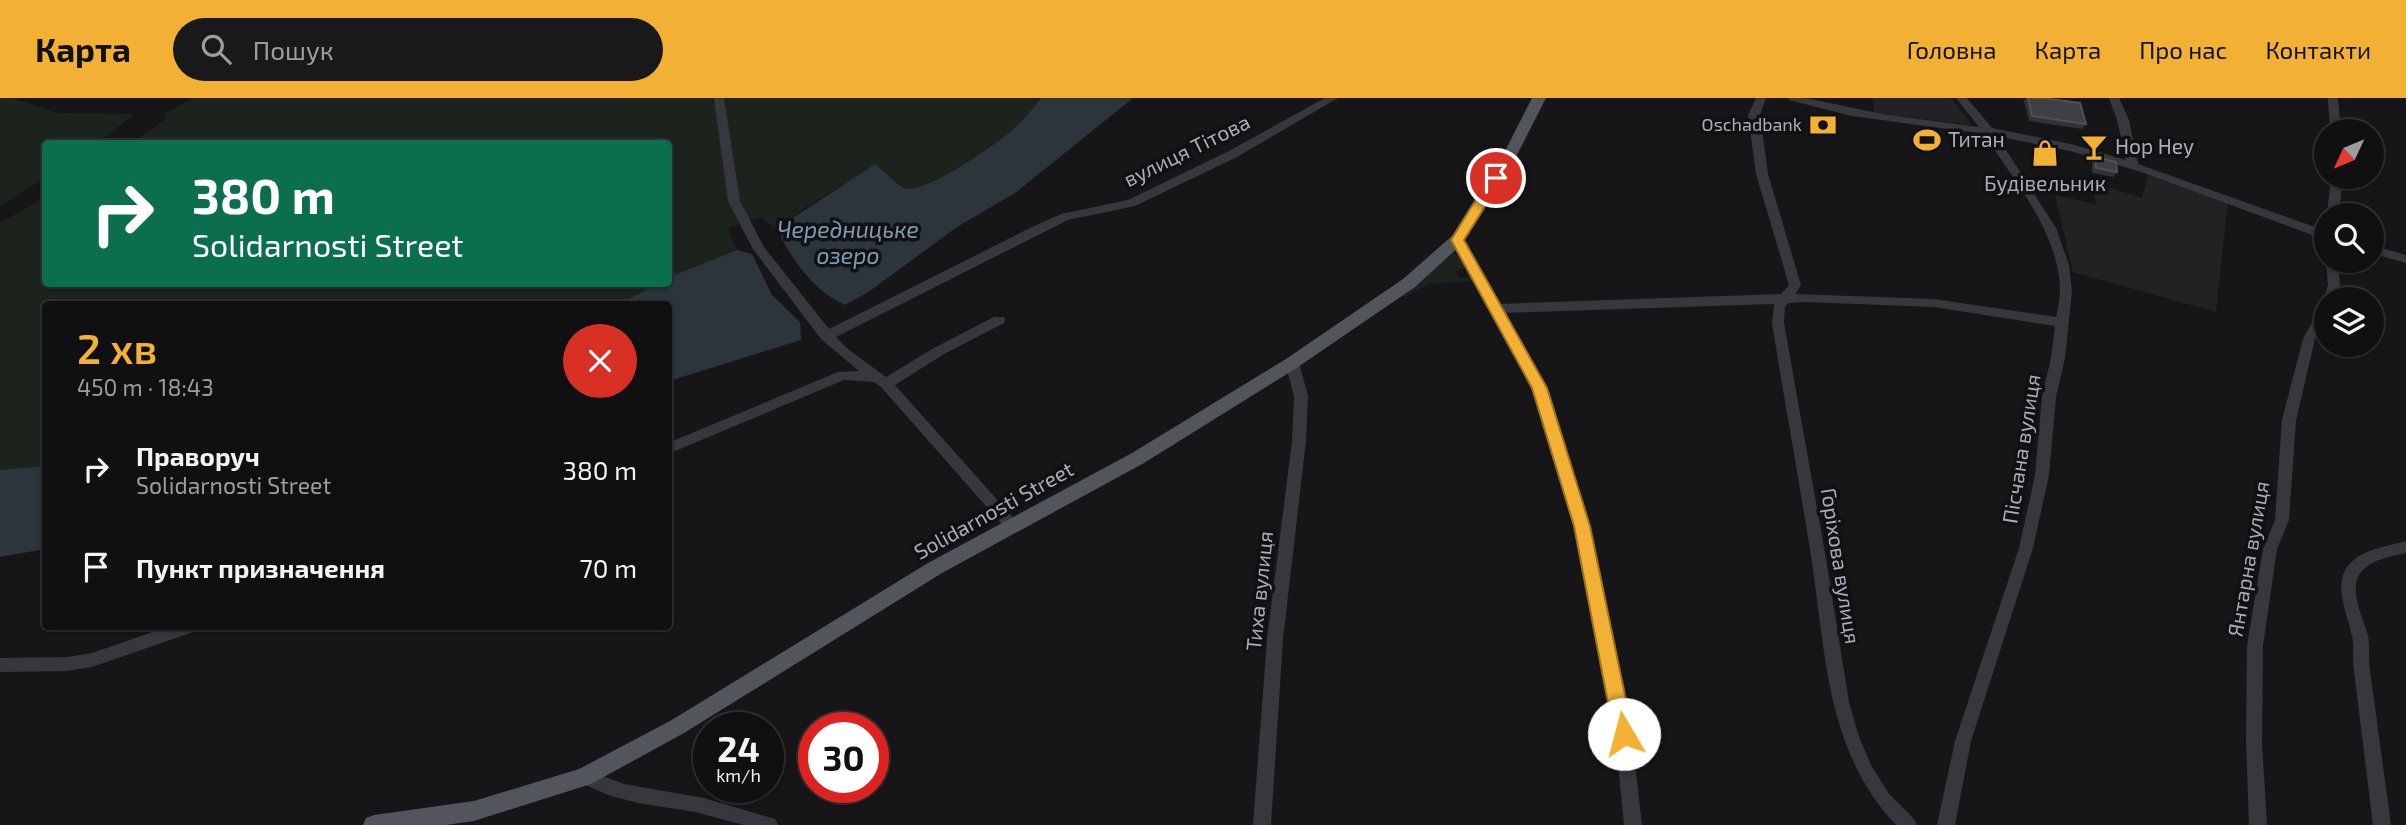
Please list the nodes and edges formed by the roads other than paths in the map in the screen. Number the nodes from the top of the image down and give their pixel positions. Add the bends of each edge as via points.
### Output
1 (719, 98) edge
2 (1333, 98) edge
3 (1539, 98) edge
4 (1761, 98) edge
5 (1793, 98) edge
6 (1961, 98) edge
7 (2114, 98) edge
8 (2333, 98) edge
9 (2335, 119) edge
10 (1987, 132) junction
11 (2133, 165) junction
12 (2314, 231) edge
13 (1457, 240) junction
14 (2384, 253) edge
15 (2406, 259) edge
16 (1786, 299) junction
17 (1496, 309) junction
18 (999, 320) dead end
19 (2063, 323) junction
20 (2314, 330) edge
21 (826, 336) junction
22 (1292, 363) junction
23 (881, 381) junction
24 (672, 447) edge
25 (1012, 526) junction
26 (2406, 547) edge
27 (179, 630) edge
28 (0, 665) edge
29 (584, 777) junction
30 (374, 825) edge
31 (769, 825) edge
32 (1262, 825) edge
33 (1633, 825) edge
34 (1908, 825) edge
35 (1946, 825) edge
36 (2258, 825) edge
37 (2382, 825) edge

1 - 21 street via 734,201 760,249
2 - 21 street, вулиця Тітова via 1233,154 1131,203 1065,217
3 - 13 main road, Solidarnosti Street via 1509,157
4 - 16 street, Горіхова вулиця via 1754,115 1762,174 1795,285
5 - 10 street via 1845,111
6 - 10 street, Пісчана вулиця
7 - 11 street
8 - 9 street
10 - 11 street via 2035,139
10 - 19 street, Пісчана вулиця via 2035,202 2059,250 2066,291
11 - 12 street
13 - 17 street
13 - 22 main road, Solidarnosti Street via 1409,283
14 - 15 street
16 - 17 street
16 - 19 street via 1934,303
16 - 34 street, Горіхова вулиця via 1779,306 1779,323 1848,730 1881,796
17 - 33 street via 1540,388 1582,526 1621,712
18 - 23 street
19 - 35 street, Пісчана вулиця via 2049,397 2042,475 2026,548 1963,741
20 - 36 street, Янтарна вулиця via 2289,420 2282,520 2270,550 2255,646
21 - 23 street
22 - 25 main road, Solidarnosti Street via 1138,458
22 - 32 street, Тиха вулиця via 1301,396 1299,441 1275,639
23 - 24 street via 843,375
23 - 25 street
25 - 29 main road, Solidarnosti Street via 851,618 677,727
26 - 37 street via 2366,560 2353,570 2347,583 2361,638
27 - 28 street via 92,660
29 - 30 main road, Solidarnosti Street via 474,811
29 - 31 street via 632,796 693,804

